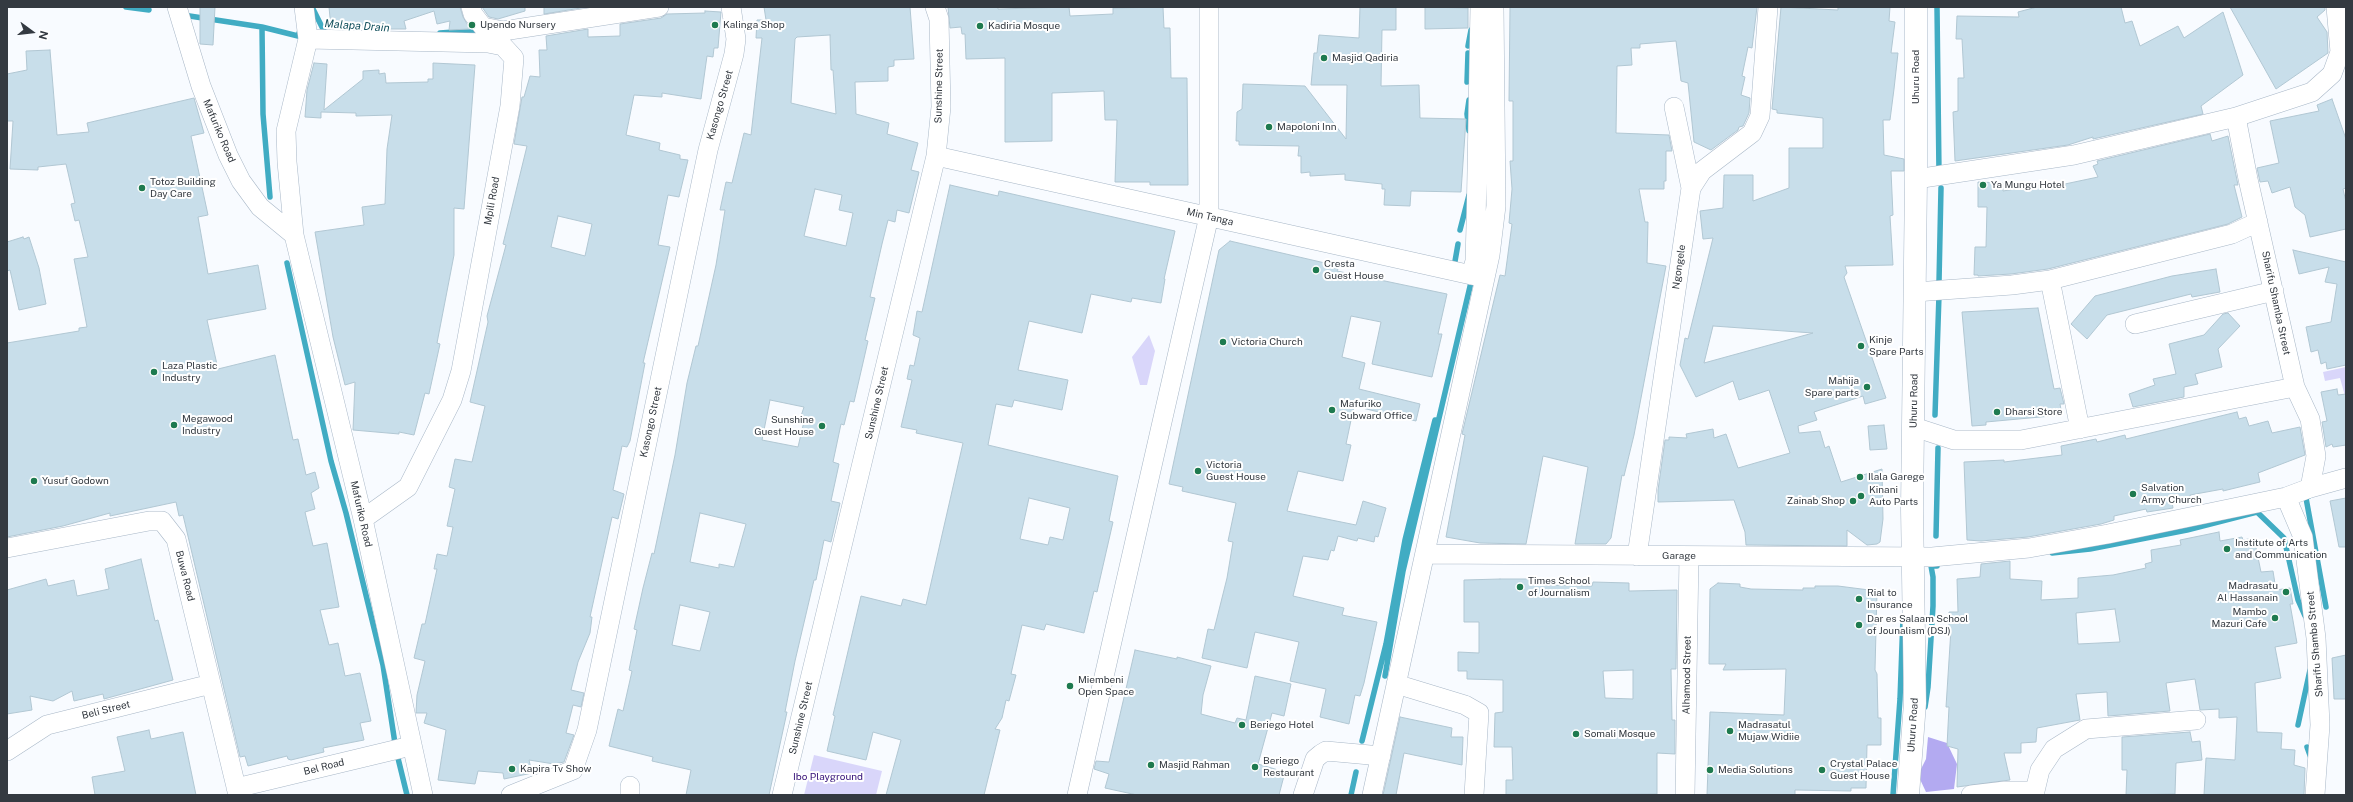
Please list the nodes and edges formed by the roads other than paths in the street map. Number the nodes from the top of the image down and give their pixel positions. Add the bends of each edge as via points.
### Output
1 (177, 7) edge
2 (304, 7) edge
3 (471, 7) edge
4 (659, 7) edge
5 (731, 7) edge
6 (935, 7) edge
7 (1209, 7) edge
8 (1480, 7) edge
9 (1494, 7) edge
10 (1768, 7) edge
11 (1916, 7) edge
12 (2336, 7) edge
13 (308, 37) junction
14 (1674, 107) dead end
15 (2236, 117) junction
16 (936, 156) junction
17 (1916, 179) junction
18 (1691, 188) junction
19 (1209, 216) junction
20 (2258, 222) junction
21 (294, 235) junction
22 (1478, 276) junction
23 (2050, 280) junction
24 (2274, 291) junction
25 (1915, 292) junction
26 (2135, 324) dead end
27 (2295, 387) junction
28 (1914, 427) junction
29 (2080, 429) junction
30 (2346, 478) edge
31 (2310, 488) junction
32 (2286, 497) junction
33 (363, 519) junction
34 (7, 548) edge
35 (1425, 554) junction
36 (1637, 556) junction
37 (1689, 556) junction
38 (1923, 558) junction
39 (211, 684) junction
40 (1396, 684) junction
41 (2196, 720) dead end
42 (411, 746) junction
43 (7, 751) edge
44 (1381, 756) junction
45 (237, 792) edge
46 (2036, 793) edge
47 (423, 795) edge
48 (511, 795) edge
49 (782, 795) edge
50 (1077, 795) edge
51 (1303, 795) edge
52 (1372, 795) edge
53 (1474, 795) edge
54 (1686, 795) edge
55 (1908, 795) edge
56 (1971, 795) edge
57 (2315, 795) edge

1 - 21 street, Mafuriko Road via 201,86 241,181 260,207
2 - 13 street
3 - 4 street via 482,27 502,31
5 - 48 street, Kasongo Street via 736,39 734,54 708,150 587,730 573,770
6 - 16 street, Sunshine Street via 940,19 941,107
7 - 19 street
8 - 22 street via 1474,260
9 - 22 street via 1496,206
10 - 18 street, Ngongele via 1760,116 1752,133 1702,171
11 - 17 main road, Uhuru Road
12 - 15 street via 2340,52 2332,74 2312,92
13 - 21 street, Mafuriko Road via 286,131
13 - 33 street, Mpili Road via 488,43 503,46 514,58 508,114 461,371 452,400 408,486
14 - 18 street
15 - 17 street via 2074,155
15 - 20 street, Sharifu Shamba Street
16 - 19 street, Min Tanga
16 - 49 street, Sunshine Street
17 - 25 main road, Uhuru Road
18 - 36 street, Ngongele
19 - 22 street, Min Tanga
19 - 50 street
20 - 23 street via 2232,234
20 - 24 street, Sharifu Shamba Street
21 - 33 street, Mafuriko Road
22 - 35 street
23 - 25 street
23 - 29 street
24 - 26 street
24 - 27 street, Sharifu Shamba Street
25 - 28 main road, Uhuru Road
27 - 29 street
27 - 31 street, Sharifu Shamba Street via 2310,419 2316,456
28 - 29 street via 1954,440 1988,441 2020,440
28 - 38 main road, Uhuru Road via 1912,508
30 - 31 street, Garage
31 - 32 street, Garage
32 - 38 street, Garage via 2036,547
32 - 57 street, Sharifu Shamba Street via 2303,537 2316,638 2320,725
33 - 42 street, Mafuriko Road
34 - 39 street, Buwa Road via 149,521 162,521 176,539
35 - 36 street, Garage
35 - 40 street
36 - 37 street, Garage
37 - 38 street, Garage
37 - 54 street, Alhamood Street
38 - 55 main road, Uhuru Road
39 - 43 street, Beli Street via 47,725
39 - 45 street, Buwa Road
40 - 44 street
40 - 53 street via 1466,705 1479,713
41 - 46 street via 2086,729 2054,749 2040,770
42 - 45 street, Bel Road
42 - 47 street, Mafuriko Road
44 - 51 street via 1326,751 1315,759
44 - 52 street
46 - 56 street via 2005,791

